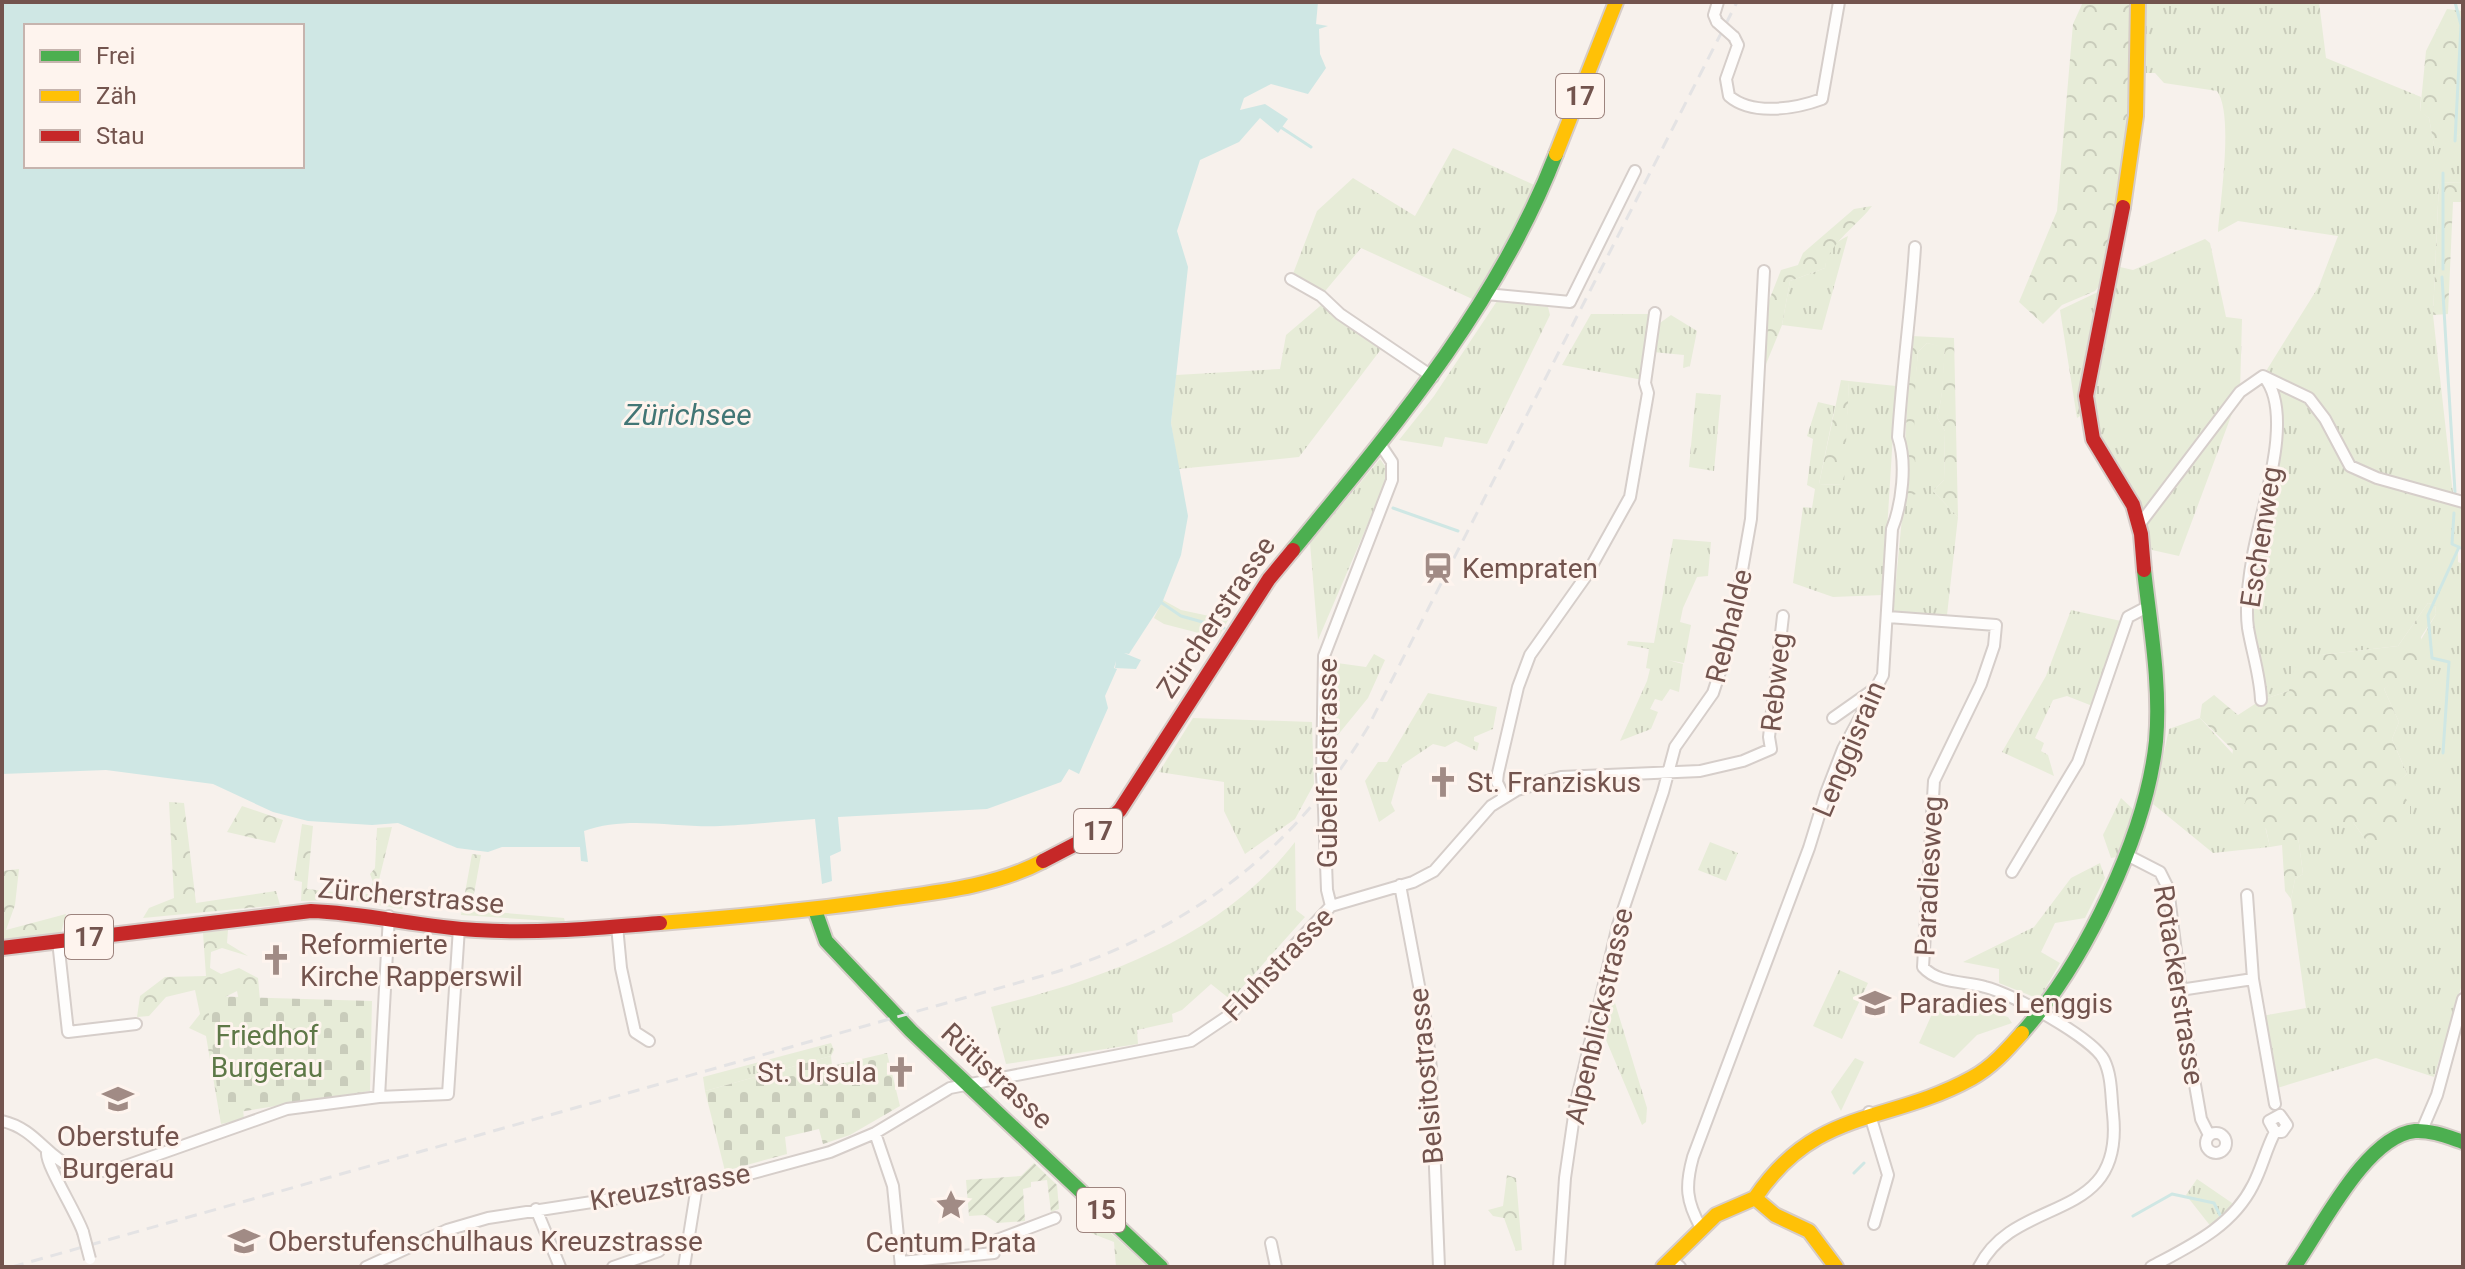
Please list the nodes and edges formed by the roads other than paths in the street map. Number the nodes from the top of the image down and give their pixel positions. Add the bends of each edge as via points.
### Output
1 (1616, 2) edge
2 (1718, 2) edge
3 (1839, 2) edge
4 (2138, 2) edge
5 (1635, 171) dead end
6 (1915, 247) dead end
7 (1764, 271) dead end
8 (1291, 279) dead end
9 (1486, 294) junction
10 (1655, 313) dead end
11 (2263, 376) junction
12 (1433, 377) junction
13 (1380, 444) junction
14 (2463, 502) edge
15 (2139, 525) junction
16 (2147, 607) junction
17 (1783, 616) dead end
18 (1888, 617) junction
19 (1879, 687) junction
20 (2261, 700) dead end
21 (1833, 718) dead end
22 (1667, 772) junction
23 (1504, 797) junction
24 (2125, 854) junction
25 (2012, 872) dead end
26 (1400, 885) junction
27 (2247, 895) dead end
28 (1331, 906) junction
29 (815, 910) junction
30 (389, 916) junction
31 (617, 926) junction
32 (459, 928) junction
33 (58, 941) junction
34 (2, 948) edge
35 (2253, 979) junction
36 (2180, 990) junction
37 (2463, 999) edge
38 (2039, 1013) junction
39 (136, 1024) dead end
40 (649, 1041) dead end
41 (1004, 1078) junction
42 (965, 1085) junction
43 (379, 1097) junction
44 (2275, 1104) dead end
45 (991, 1109) junction
46 (1869, 1112) junction
47 (2, 1121) edge
48 (2422, 1130) junction
49 (2275, 1132) dead end
50 (875, 1133) junction
51 (2209, 1135) dead end
52 (2463, 1142) edge
53 (47, 1153) junction
54 (697, 1186) junction
55 (1755, 1198) junction
56 (536, 1209) junction
57 (1055, 1218) dead end
58 (1874, 1224) dead end
59 (1701, 1228) junction
60 (1271, 1243) dead end
61 (659, 1251) dead end
62 (388, 1262) edge
63 (91, 1263) edge
64 (901, 1264) edge
65 (1671, 1264) edge
66 (366, 1267) edge
67 (560, 1267) edge
68 (613, 1267) edge
69 (684, 1267) edge
70 (1161, 1267) edge
71 (1276, 1267) edge
72 (1439, 1267) edge
73 (1559, 1267) edge
74 (1836, 1267) edge
75 (1979, 1267) edge
76 (2151, 1267) edge
77 (2294, 1267) edge

1 - 9 main road, Zürcherstrasse / 17 via 1543,189
2 - 3 street, bridge via 1717,22 1738,45 1726,79 1729,96 1754,109 1822,99
4 - 15 main road via 2131,168 2086,396 2093,439
5 - 9 street via 1570,302
6 - 18 street, Lenggisrain via 1902,369 1902,450
7 - 22 street, Rebhalde via 1751,519 1742,583 1718,683 1683,733
8 - 12 street
9 - 12 main road, Zürcherstrasse / 17
10 - 23 street via 1630,497 1586,576 1523,670 1498,773
11 - 14 street via 2309,398 2350,466
11 - 15 street via 2240,392
11 - 20 street, Eschenweg via 2275,400 2273,466 2252,558 2248,620
12 - 13 main road, Zürcherstrasse / 17
13 - 28 street, Gubelfeldstrasse, bridge via 1392,462 1392,480 1324,656 1322,774
13 - 29 main road, Zürcherstrasse / 17 via 1269,579 1145,775 1120,810 1093,835 1019,872 948,891
15 - 16 main road
16 - 24 main road via 2156,740 2149,782
16 - 25 street via 2128,617 2078,762
17 - 22 street, Rebweg via 1771,749 1721,767
18 - 19 street, Lenggisrain
18 - 38 street, Paradiesweg via 1996,625 1981,684 1934,781 1922,962 1936,977 1988,987
19 - 21 street
19 - 59 street, Lenggisrain via 1843,749 1693,1157 1685,1186
22 - 23 street via 1543,780
22 - 73 street, Alpenblickstrasse via 1618,925 1584,1060 1565,1178
23 - 26 street, Fluhstrasse via 1434,871
24 - 36 street, Rotackerstrasse via 2165,879
24 - 38 main road
26 - 28 street, Fluhstrasse
26 - 72 street, Belsitostrasse via 1431,1069
27 - 35 street
28 - 41 street, Fluhstrasse via 1209,1031 1171,1047
29 - 31 main road, Zürcherstrasse / 17
29 - 42 main road, Rütistrasse / 15 via 826,941
30 - 32 main road, Zürcherstrasse / 17
30 - 33 main road, Zürcherstrasse / 17 via 311,911
30 - 43 street
31 - 32 main road, Zürcherstrasse / 17 via 538,932
31 - 40 street via 635,1032
32 - 43 street via 448,1094
33 - 34 main road, Zürcherstrasse / 17
33 - 39 street via 68,1032
35 - 36 street
35 - 44 street
36 - 51 street, Rotackerstrasse via 2201,1119
37 - 48 street
38 - 46 main road via 2009,1051 1980,1074
38 - 75 street, Paradiesweg via 2086,1039 2104,1060 2115,1152 2098,1183 2007,1236
41 - 42 street, Fluhstrasse
41 - 45 street via 993,1092
42 - 45 main road, Rütistrasse / 15
42 - 50 street, Kreuzstrasse via 935,1096
43 - 53 street via 275,1112 106,1171 73,1168
45 - 70 main road, Rütistrasse / 15
46 - 55 main road via 1828,1130 1776,1167
46 - 58 street via 1888,1175
47 - 53 street via 17,1124
48 - 52 main road
48 - 77 main road via 2393,1136 2373,1149
49 - 76 street via 2253,1186 2236,1211 2215,1232
50 - 54 street, Kreuzstrasse via 830,1152
50 - 64 street via 893,1186
53 - 63 street, bridge via 46,1162 75,1207
54 - 56 street, Kreuzstrasse
54 - 69 street
55 - 59 main road via 1732,1203
55 - 74 main road via 1775,1215 1809,1231
56 - 62 street, Kreuzstrasse via 447,1230
56 - 67 street
57 - 64 street via 997,1240 994,1253
59 - 65 main road
60 - 71 street
61 - 68 street
62 - 66 street, Kreuzstrasse

